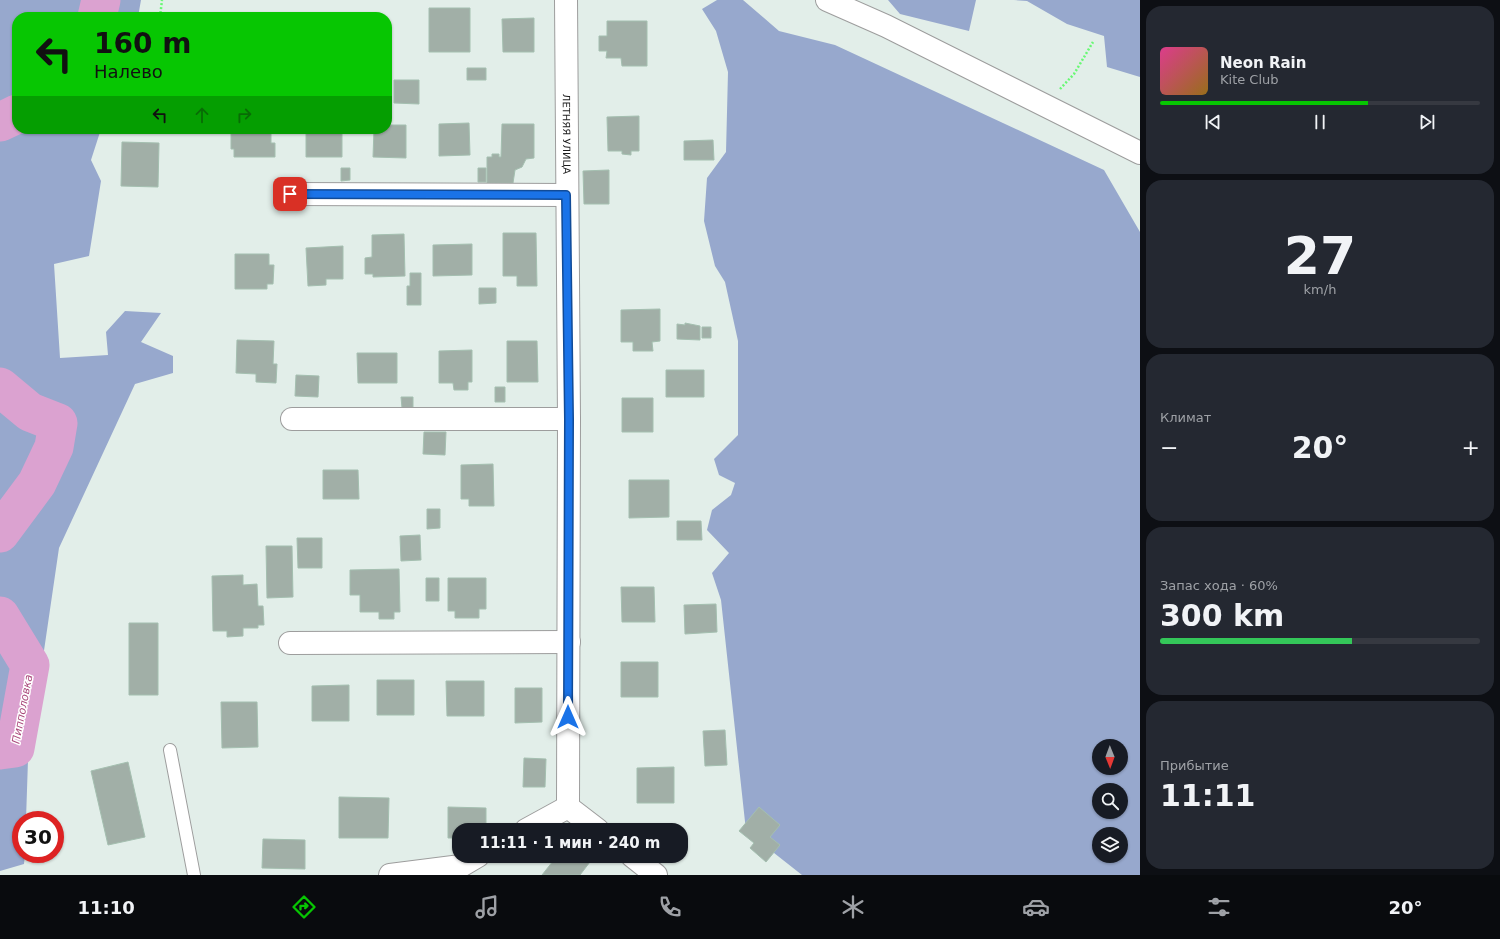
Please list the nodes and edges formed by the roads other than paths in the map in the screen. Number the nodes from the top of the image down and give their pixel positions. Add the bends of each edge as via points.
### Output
1 (566, 0) edge
2 (827, 0) edge
3 (1140, 153) edge
4 (290, 194) dead end
5 (566, 195) junction
6 (292, 419) dead end
7 (569, 419) junction
8 (569, 642) junction
9 (290, 643) dead end
10 (170, 750) dead end
11 (568, 807) junction
12 (539, 823) edge
13 (589, 823) edge
14 (466, 863) edge
15 (641, 863) edge
16 (194, 875) edge
17 (390, 875) edge
18 (656, 875) edge

1 - 5 street, ЛЕТНЯЯ УЛИЦА
2 - 3 street via 886,26
4 - 5 street
5 - 7 street, ЛЕТНЯЯ УЛИЦА
6 - 7 street
7 - 8 street, ЛЕТНЯЯ УЛИЦА
8 - 9 street
8 - 11 street, ЛЕТНЯЯ УЛИЦА
10 - 16 lane
11 - 12 street
11 - 13 street
14 - 17 street via 461,866
15 - 18 street

